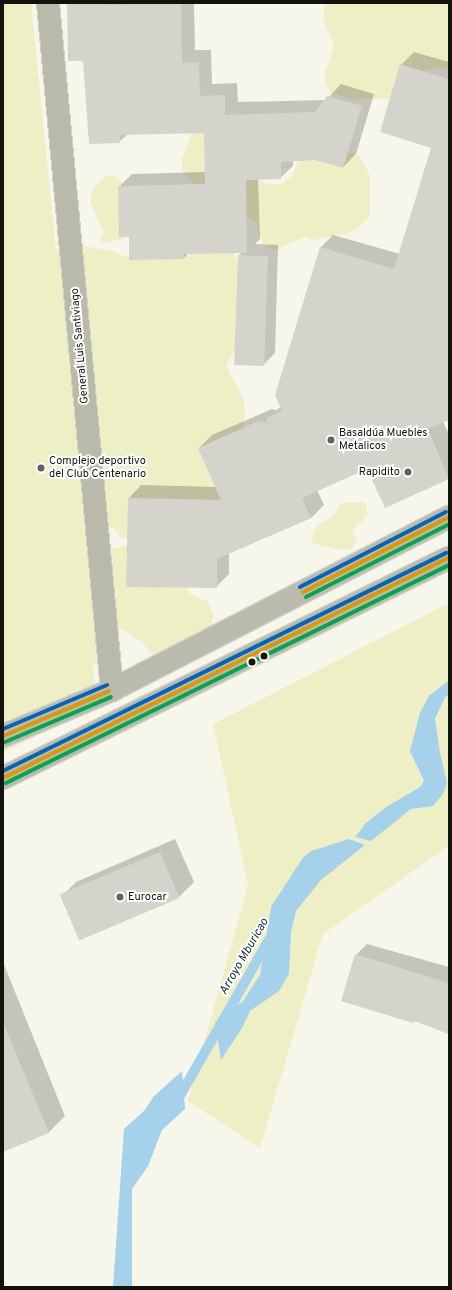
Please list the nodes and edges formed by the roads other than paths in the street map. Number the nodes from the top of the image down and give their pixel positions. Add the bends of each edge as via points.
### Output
1 (48, 3) edge
2 (449, 517) edge
3 (449, 558) edge
4 (112, 690) junction
5 (3, 736) edge
6 (3, 778) edge

1 - 4 street, General Luis Santiviago
2 - 4 highway
3 - 6 highway
4 - 5 highway

